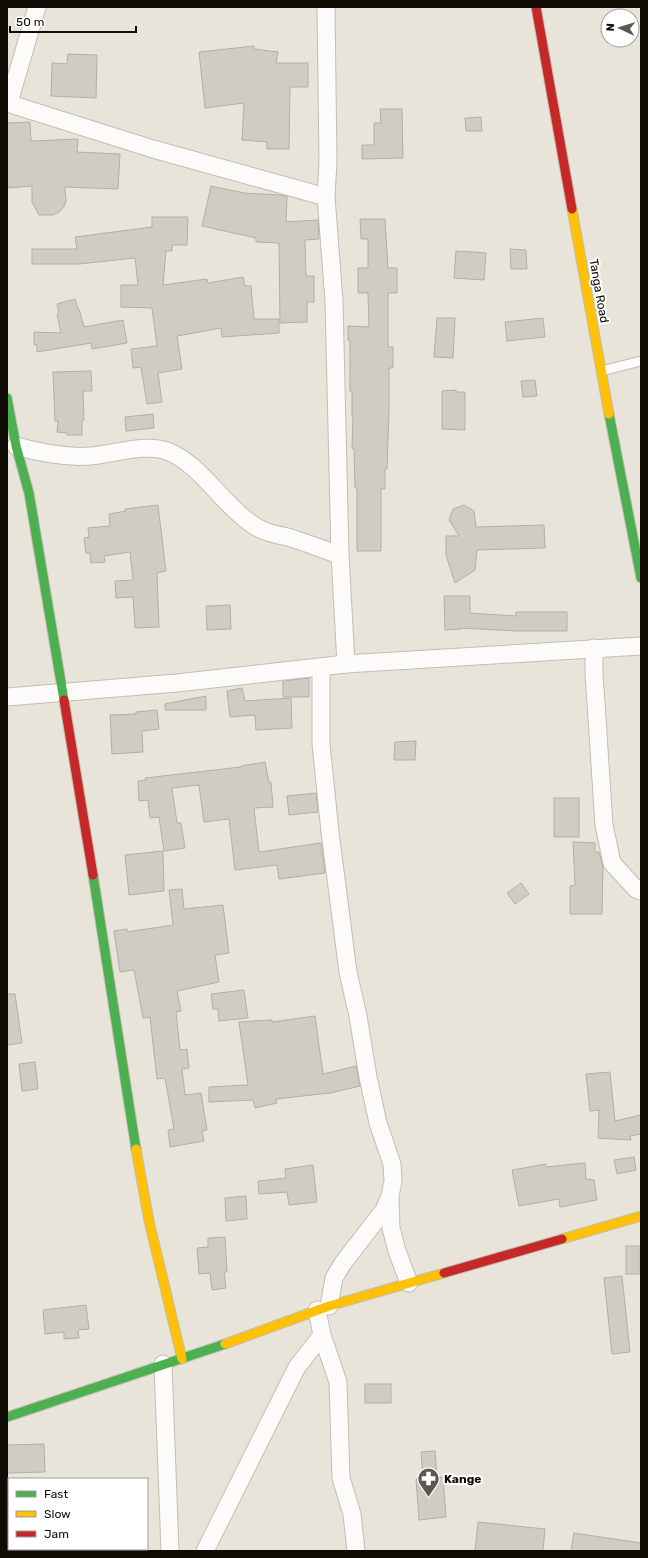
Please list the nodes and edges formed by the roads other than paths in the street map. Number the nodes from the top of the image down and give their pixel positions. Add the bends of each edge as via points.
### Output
1 (37, 7) edge
2 (326, 7) edge
3 (536, 7) edge
4 (8, 103) edge
5 (326, 197) junction
6 (641, 361) edge
7 (601, 371) junction
8 (7, 398) edge
9 (9, 415) edge
10 (16, 446) junction
11 (637, 542) edge
12 (340, 555) junction
13 (641, 578) edge
14 (641, 646) edge
15 (594, 648) junction
16 (346, 664) junction
17 (321, 667) junction
18 (62, 693) junction
19 (7, 697) edge
20 (641, 891) edge
21 (390, 1196) junction
22 (641, 1216) edge
23 (409, 1283) junction
24 (323, 1308) junction
25 (322, 1335) junction
26 (182, 1359) junction
27 (163, 1364) junction
28 (7, 1416) edge
29 (170, 1551) edge
30 (206, 1551) edge
31 (356, 1551) edge

1 - 4 street
2 - 5 street
3 - 7 main road, Tanga Road
4 - 5 street via 153,149
5 - 12 street via 334,300
6 - 7 lane
7 - 11 main road, Tanga Road
8 - 9 main road
9 - 10 main road
10 - 12 street via 66,456 92,456 146,448 166,450 186,460 231,507 260,530
10 - 18 main road via 29,493
11 - 13 main road, Tanga Road
12 - 16 street
14 - 15 street
15 - 16 street
15 - 20 street via 604,825 612,863 636,889
16 - 17 street
17 - 18 street
17 - 21 street via 322,744 330,832 348,972 378,1124 392,1164 393,1181
18 - 19 street
18 - 26 main road via 149,1221
21 - 23 street via 391,1228
21 - 24 street via 384,1210 334,1278
22 - 23 main road
23 - 24 main road
24 - 25 street
24 - 26 main road
25 - 30 street via 297,1367
25 - 31 street via 338,1382 341,1478 352,1514
26 - 27 main road
27 - 28 main road
27 - 29 street

